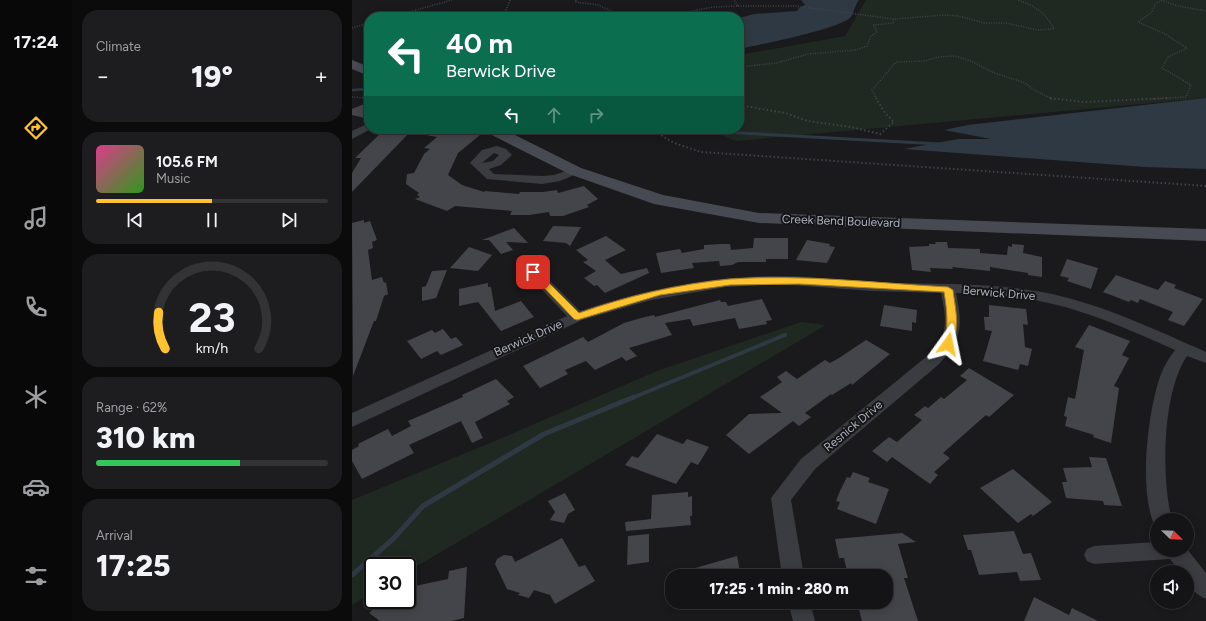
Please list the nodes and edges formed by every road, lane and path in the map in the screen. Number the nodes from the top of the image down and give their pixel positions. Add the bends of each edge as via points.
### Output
1 (452, 0) edge
2 (510, 0) edge
3 (576, 0) edge
4 (734, 0) edge
5 (1017, 0) edge
6 (1161, 0) edge
7 (738, 6) junction
8 (1206, 11) edge
9 (409, 12) edge
10 (508, 12) edge
11 (613, 12) edge
12 (688, 12) edge
13 (894, 18) junction
14 (364, 24) edge
15 (352, 28) edge
16 (352, 64) edge
17 (744, 66) edge
18 (364, 70) edge
19 (352, 97) edge
20 (364, 98) edge
21 (744, 106) edge
22 (364, 129) edge
23 (501, 134) edge
24 (657, 134) edge
25 (352, 136) edge
26 (481, 168) dead end
27 (575, 171) junction
28 (1206, 186) edge
29 (1206, 235) edge
30 (533, 272) dead end
31 (948, 290) junction
32 (577, 317) junction
33 (1184, 348) junction
34 (1206, 358) edge
35 (352, 420) edge
36 (1161, 513) edge
37 (1150, 551) edge
38 (1094, 555) dead end
39 (1181, 557) edge
40 (792, 569) edge
41 (1206, 589) edge
42 (801, 609) edge
43 (804, 621) edge

1 - 9 path
2 - 10 path via 506,10
3 - 11 path via 575,2 598,5
4 - 7 path
5 - 13 path via 1030,3 1051,21 1054,29 1037,30 945,15
6 - 8 path
6 - 21 path via 1155,4 1152,12 1138,22 1166,34 1187,48 1166,58 1162,68 1191,85 1186,97 1084,102 1053,99 1025,83 955,56 896,62 884,74 872,90 885,113 894,122 880,134
7 - 12 path
7 - 13 path via 796,6
13 - 17 path via 894,23 874,25 877,32 871,36 867,46 856,50 808,54 777,63
14 - 15 path
16 - 18 street
19 - 20 path
22 - 25 street
23 - 27 street, Creek Bend Boulevard
24 - 28 path via 663,139 701,152
26 - 27 street via 491,177 542,180
27 - 29 street, Creek Bend Boulevard via 660,200 759,218
30 - 32 street
31 - 32 street, Berwick Drive via 799,281 730,282 659,292
31 - 33 street, Berwick Drive via 976,290 1051,299 1107,316
31 - 40 street, Resnick Drive via 952,318 948,344 932,361 808,464 781,498
32 - 35 street, Berwick Drive
33 - 34 street, Berwick Drive
33 - 36 street via 1175,360 1162,401 1156,486
37 - 38 street
39 - 41 street
42 - 43 street

